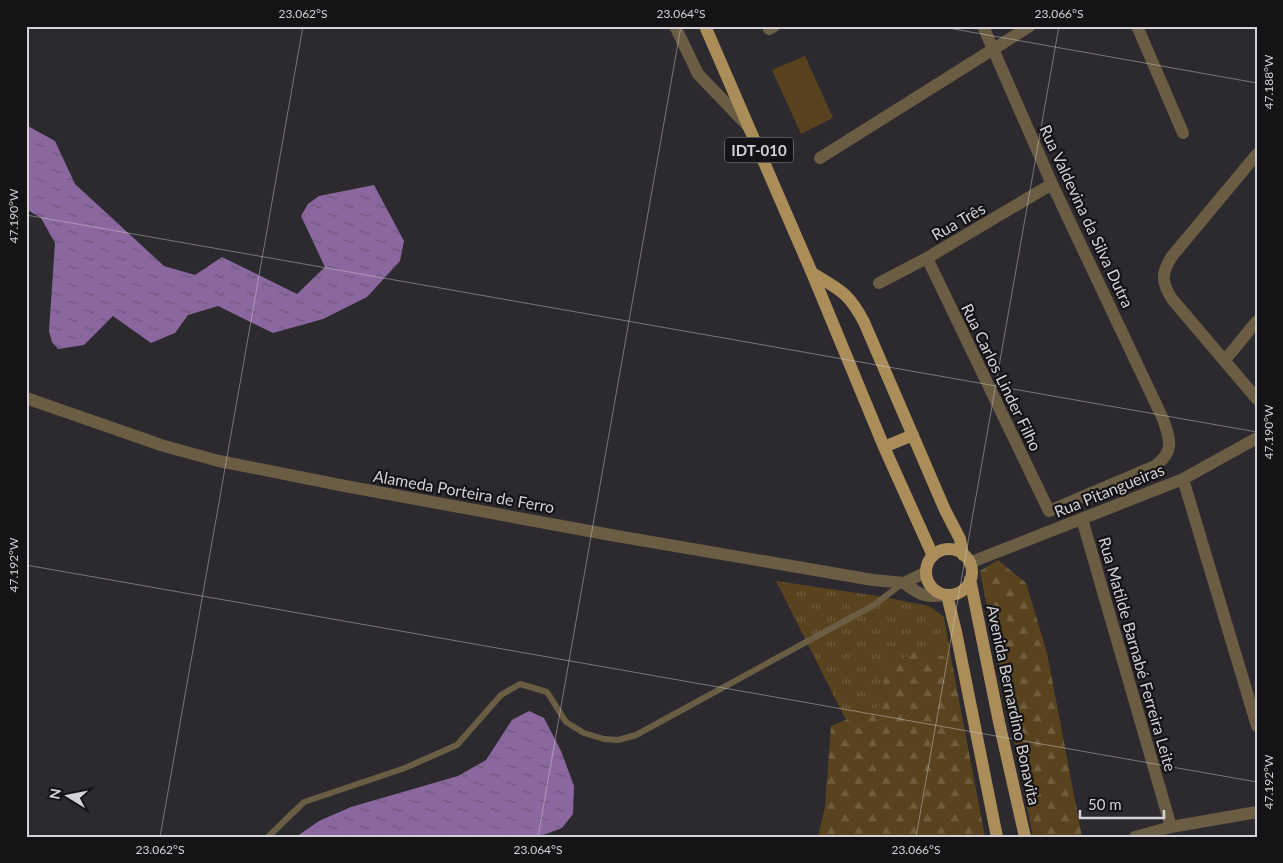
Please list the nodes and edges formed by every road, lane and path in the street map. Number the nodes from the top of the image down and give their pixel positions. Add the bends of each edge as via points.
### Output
1 (675, 26) edge
2 (705, 26) edge
3 (983, 26) edge
4 (1030, 26) edge
5 (1138, 26) edge
6 (993, 48) junction
7 (748, 127) junction
8 (1183, 133) dead end
9 (1257, 154) edge
10 (820, 158) dead end
11 (1052, 184) junction
12 (926, 258) junction
13 (812, 273) junction
14 (879, 283) dead end
15 (1257, 321) edge
16 (1225, 360) junction
17 (26, 398) edge
18 (1257, 399) edge
19 (913, 435) junction
20 (1257, 438) edge
21 (884, 447) junction
22 (1183, 478) junction
23 (1049, 511) joint
24 (1082, 519) junction
25 (933, 556) junction
26 (966, 559) junction
27 (926, 572) junction
28 (970, 579) junction
29 (904, 583) junction
30 (945, 595) junction
31 (1257, 726) edge
32 (1257, 812) edge
33 (1171, 827) junction
34 (268, 837) edge
35 (997, 837) edge
36 (1026, 837) edge
37 (1135, 837) edge

1 - 7 street via 698,74
2 - 7 main road, IDT-010
3 - 6 street, Rua Valdevina da Silva Dutra
4 - 6 street
5 - 8 street
6 - 10 street
6 - 11 street, Rua Valdevina da Silva Dutra
7 - 13 main road, IDT-010
9 - 16 street via 1173,255 1164,273 1165,287 1172,299
11 - 12 street, Rua Três
11 - 23 street, Rua Valdevina da Silva Dutra via 1163,419 1169,449 1155,466
12 - 14 street, Rua Três
12 - 23 street, Rua Carlos Linder Filho
13 - 19 main road, Avenida Bernardino Bonavita via 844,292 853,302
13 - 21 main road
15 - 16 street
16 - 18 street
17 - 29 street, Alameda Porteira de Ferro via 164,446 219,461 838,575
19 - 21 main road
19 - 26 main road, Avenida Bernardino Bonavita
20 - 22 street, Rua Pitangueiras
21 - 25 main road
22 - 24 street, Rua Pitangueiras
22 - 31 street
24 - 26 street, Rua Pitangueiras
24 - 33 street, Rua Matilde Barnabé Ferreira Leite
25 - 26 main road via 953,550
25 - 27 main road
26 - 28 main road, Avenida Bernardino Bonavita
27 - 29 street
27 - 30 main road via 932,588
28 - 30 main road via 962,591
28 - 36 main road, Avenida Bernardino Bonavita
29 - 30 street, Alameda Porteira de Ferro via 922,595
29 - 34 lane via 874,605 636,735 618,740 604,740 584,733 566,722 547,692 520,684 501,695 457,745 405,768 304,802
30 - 35 main road
32 - 33 street
33 - 37 street

